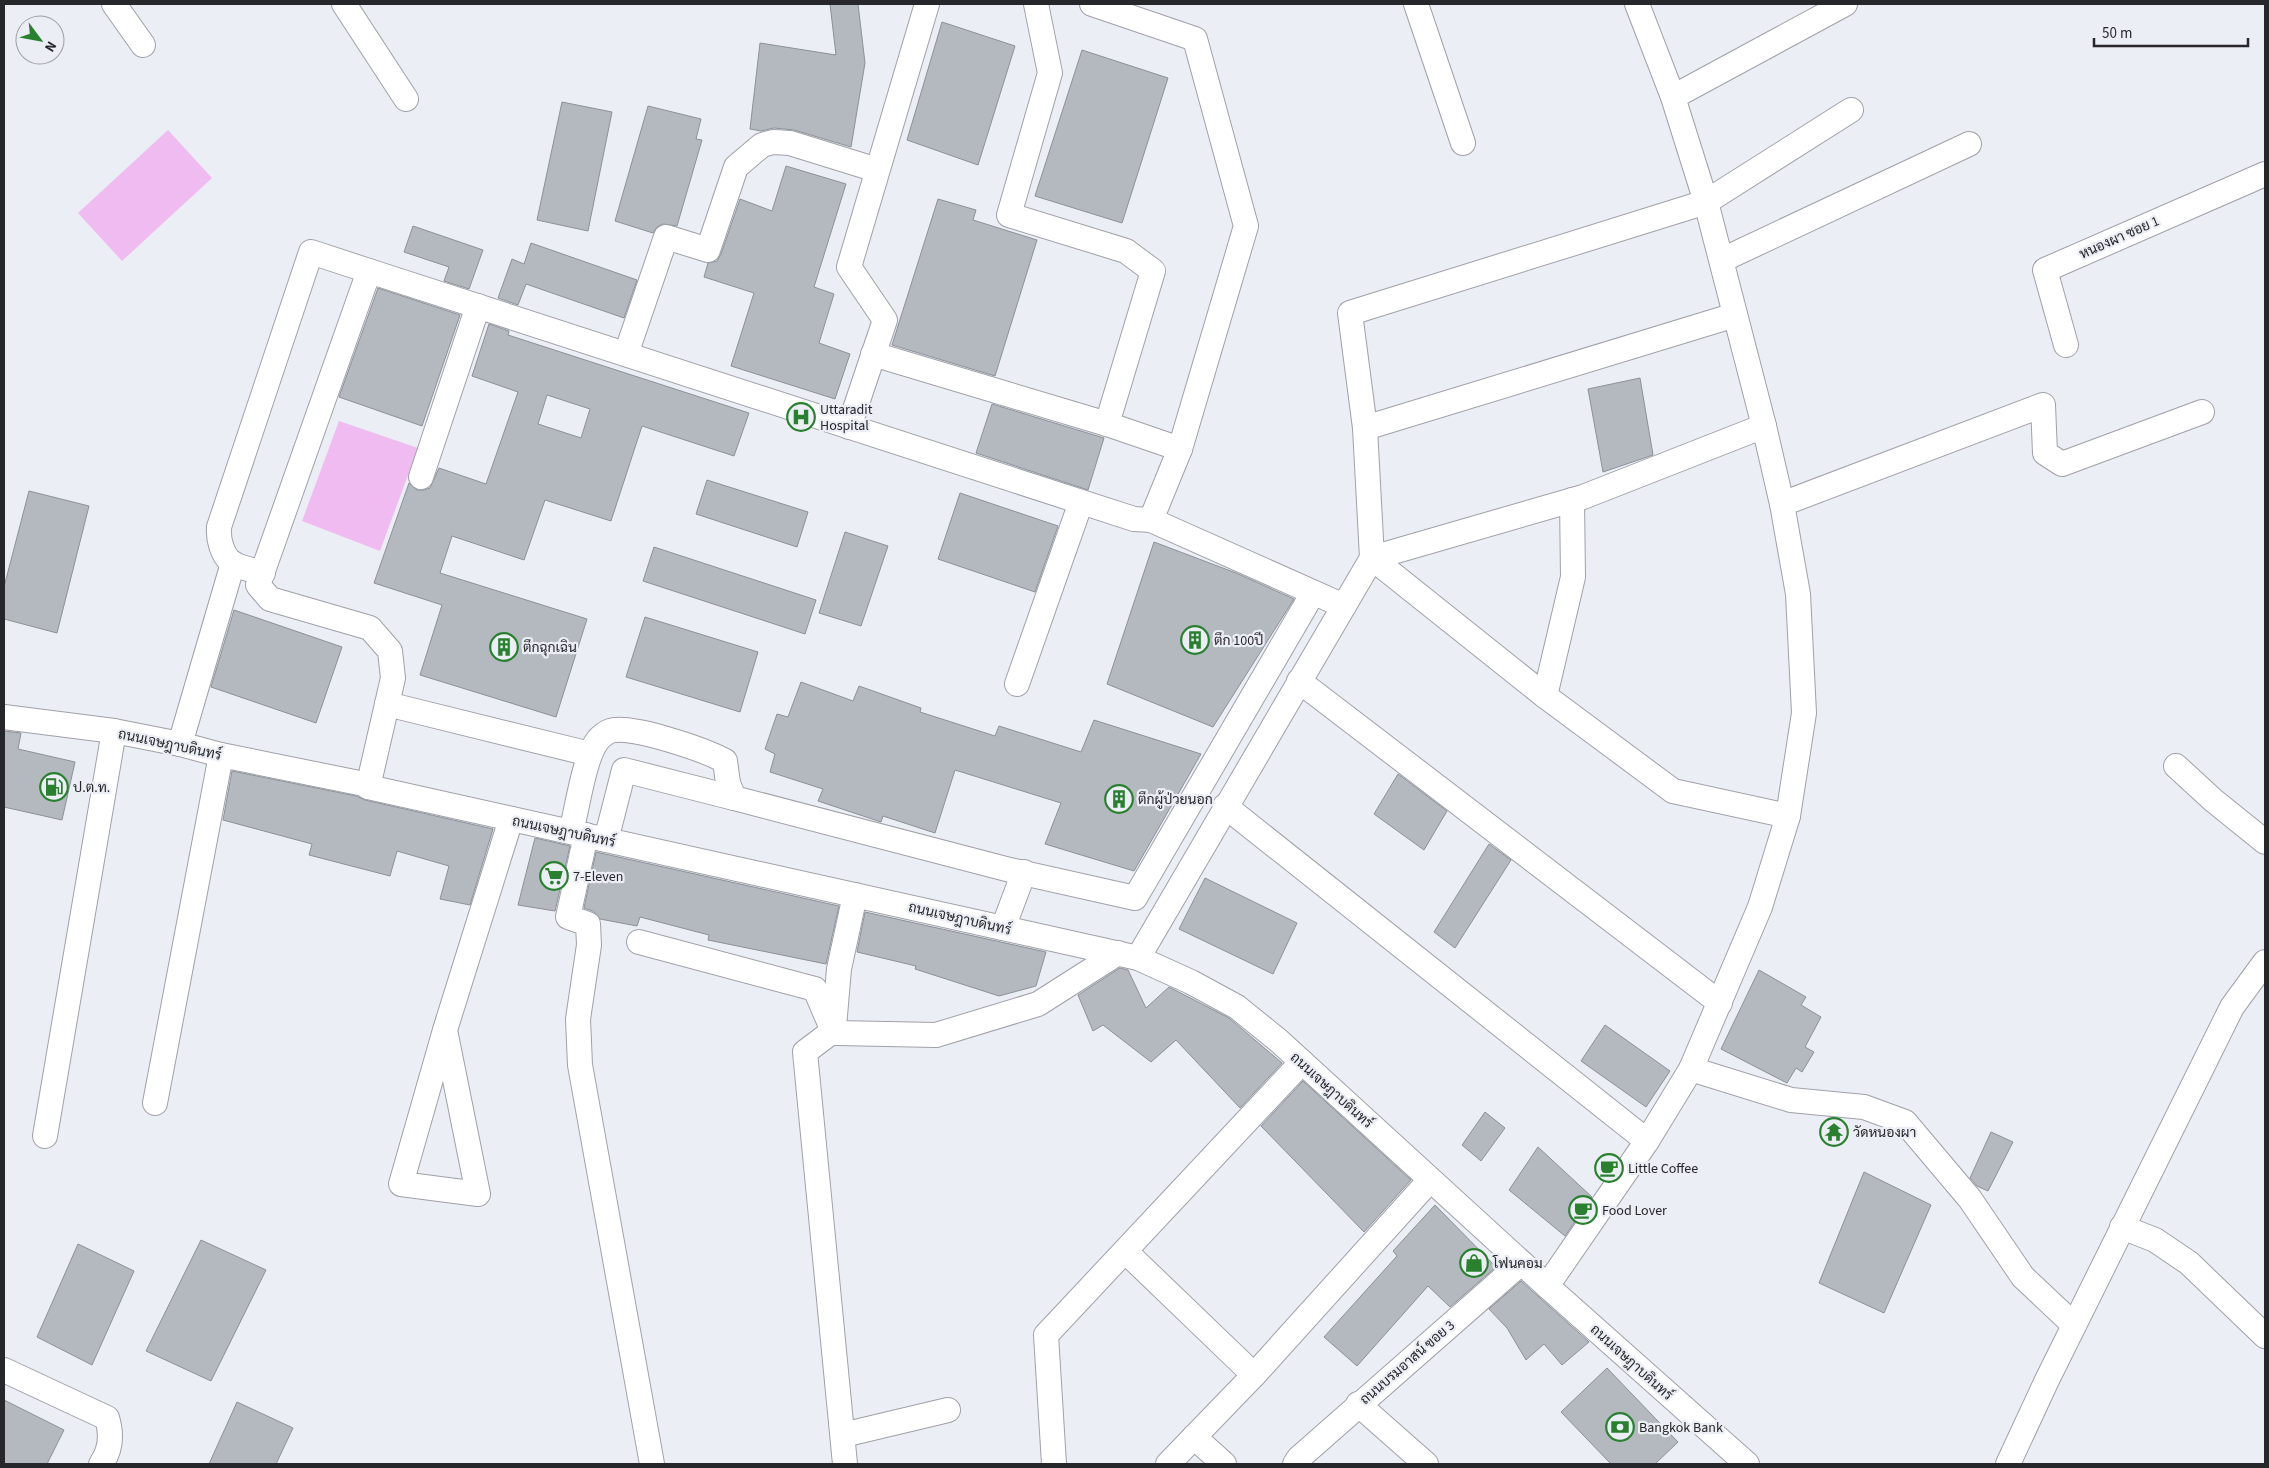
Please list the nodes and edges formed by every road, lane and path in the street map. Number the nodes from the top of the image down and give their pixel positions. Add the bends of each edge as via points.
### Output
1 (114, 4) edge
2 (344, 4) edge
3 (927, 4) edge
4 (1036, 4) edge
5 (1092, 4) edge
6 (1416, 4) edge
7 (1638, 4) edge
8 (1845, 4) edge
9 (143, 45) dead end
10 (1674, 97) junction
11 (406, 99) dead end
12 (1851, 110) dead end
13 (1463, 143) dead end
14 (1969, 144) dead end
15 (878, 170) junction
16 (2265, 174) edge
17 (1706, 202) junction
18 (1722, 260) junction
19 (369, 271) junction
20 (478, 306) junction
21 (1735, 315) junction
22 (2066, 345) dead end
23 (626, 354) junction
24 (874, 354) junction
25 (2202, 412) dead end
26 (1107, 424) junction
27 (849, 426) junction
28 (1764, 426) junction
29 (1365, 428) junction
30 (1180, 450) junction
31 (421, 477) dead end
32 (1572, 500) junction
33 (1081, 502) junction
34 (1782, 504) junction
35 (1151, 520) junction
36 (1372, 558) junction
37 (232, 563) junction
38 (262, 573) junction
39 (1313, 593) junction
40 (1344, 606) junction
41 (1299, 681) junction
42 (1018, 684) dead end
43 (1545, 696) junction
44 (387, 704) junction
45 (4, 717) edge
46 (114, 731) junction
47 (180, 744) junction
48 (590, 754) junction
49 (221, 755) junction
50 (2176, 766) dead end
51 (583, 783) junction
52 (368, 787) junction
53 (618, 792) junction
54 (734, 798) junction
55 (1226, 806) junction
56 (1788, 816) junction
57 (511, 819) junction
58 (588, 836) junction
59 (2265, 842) edge
60 (1024, 872) junction
61 (1145, 883) junction
62 (855, 895) junction
63 (1174, 895) junction
64 (1003, 928) junction
65 (639, 942) dead end
66 (1128, 956) junction
67 (2265, 962) edge
68 (1720, 1003) junction
69 (445, 1030) junction
70 (833, 1031) junction
71 (1302, 1062) junction
72 (1692, 1069) junction
73 (155, 1103) dead end
74 (45, 1136) dead end
75 (1647, 1141) junction
76 (1430, 1180) junction
77 (2122, 1228) junction
78 (1125, 1251) junction
79 (1521, 1263) junction
80 (1547, 1286) junction
81 (2074, 1325) junction
82 (2265, 1336) edge
83 (4, 1370) edge
84 (1254, 1375) junction
85 (1358, 1404) junction
86 (948, 1410) dead end
87 (843, 1435) junction
88 (1194, 1438) junction
89 (101, 1464) edge
90 (652, 1464) edge
91 (845, 1464) edge
92 (1054, 1464) edge
93 (1168, 1464) edge
94 (1224, 1464) edge
95 (1295, 1464) edge
96 (1426, 1464) edge
97 (1747, 1464) edge
98 (2008, 1464) edge

1 - 9 street
2 - 11 street
3 - 15 street
4 - 26 street via 1050,72 1009,215 1126,251 1153,271
5 - 30 street via 1196,40 1246,226
6 - 13 street
7 - 10 street
8 - 10 street
10 - 17 street
12 - 17 street
14 - 18 street
15 - 23 street via 790,143 773,142 750,153 736,167 708,250 666,237
15 - 24 street via 849,267 885,320
16 - 22 street, หนองผา ซอย 1 via 2045,270
17 - 18 street
17 - 29 street via 1350,313
18 - 21 street
19 - 20 street
19 - 37 street via 311,252 222,517 218,537
19 - 38 street
20 - 23 street
20 - 31 street
21 - 28 street
21 - 29 street
23 - 27 street
24 - 26 street
24 - 27 street
25 - 34 street via 2062,464 2045,454 2043,405
26 - 30 street
27 - 33 street
28 - 32 street
28 - 34 street
29 - 36 street
30 - 35 street
32 - 36 street
32 - 43 street via 1573,577
33 - 35 street via 1134,519
33 - 42 street
34 - 56 street via 1798,594 1804,713
35 - 39 street
36 - 40 street
36 - 43 street
37 - 38 street
37 - 47 street
38 - 44 street via 258,585 270,599 370,628 390,651 393,678
39 - 40 street
39 - 61 street
40 - 41 street
41 - 55 street
41 - 68 street
43 - 56 street via 1673,791
44 - 48 street
44 - 52 street
45 - 46 street, ถนนเจษฎาบดินทร์
46 - 47 street, ถนนเจษฎาบดินทร์
46 - 74 street
47 - 49 street, ถนนเจษฎาบดินทร์
48 - 51 street
48 - 54 street via 598,739 611,731 633,730 709,752 725,761
49 - 52 street, ถนนเจษฎาบดินทร์
49 - 73 street
50 - 59 street
51 - 53 street
51 - 58 street
52 - 57 street, ถนนเจษฎาบดินทร์
53 - 54 street via 624,770
53 - 58 street
54 - 60 street
55 - 63 street
55 - 75 street
56 - 68 street via 1760,907
57 - 58 street, ถนนเจษฎาบดินทร์
57 - 69 street
58 - 62 street, ถนนเจษฎาบดินทร์
58 - 90 street via 568,917 588,924 589,945 578,1019 580,1065
60 - 61 street via 1134,898
60 - 64 street
61 - 63 street
62 - 64 street, ถนนเจษฎาบดินทร์
62 - 70 street via 839,969
63 - 66 street
64 - 66 street, ถนนเจษฎาบดินทร์
65 - 70 street via 815,989
66 - 70 street via 1038,1004 936,1035
66 - 71 street, ถนนเจษฎาบดินทร์ via 1191,982 1237,1007
67 - 77 street via 2232,1007
68 - 72 street
69 - 69 street via 401,1184 478,1194 451,1059
70 - 87 street via 805,1052
71 - 76 street, ถนนเจษฎาบดินทร์
71 - 78 street
72 - 75 street
72 - 81 street via 1790,1100 1864,1107 1904,1122 1970,1199 2023,1277
75 - 80 street
76 - 79 street, ถนนเจษฎาบดินทร์
76 - 84 street
77 - 81 street
77 - 82 street via 2154,1240 2189,1263
78 - 84 street
78 - 92 street via 1046,1335
79 - 80 street, ถนนเจษฎาบดินทร์
79 - 85 street, ถนนบรมอาสน์ ฃอย 3
80 - 97 street, ถนนเจษฎาบดินทร์
81 - 98 street
83 - 89 street via 107,1418 111,1432 107,1456
84 - 88 street
85 - 95 street, ถนนบรมอาสน์ ฃอย 3
85 - 96 street
86 - 87 street
87 - 91 street
88 - 93 street
88 - 94 street

